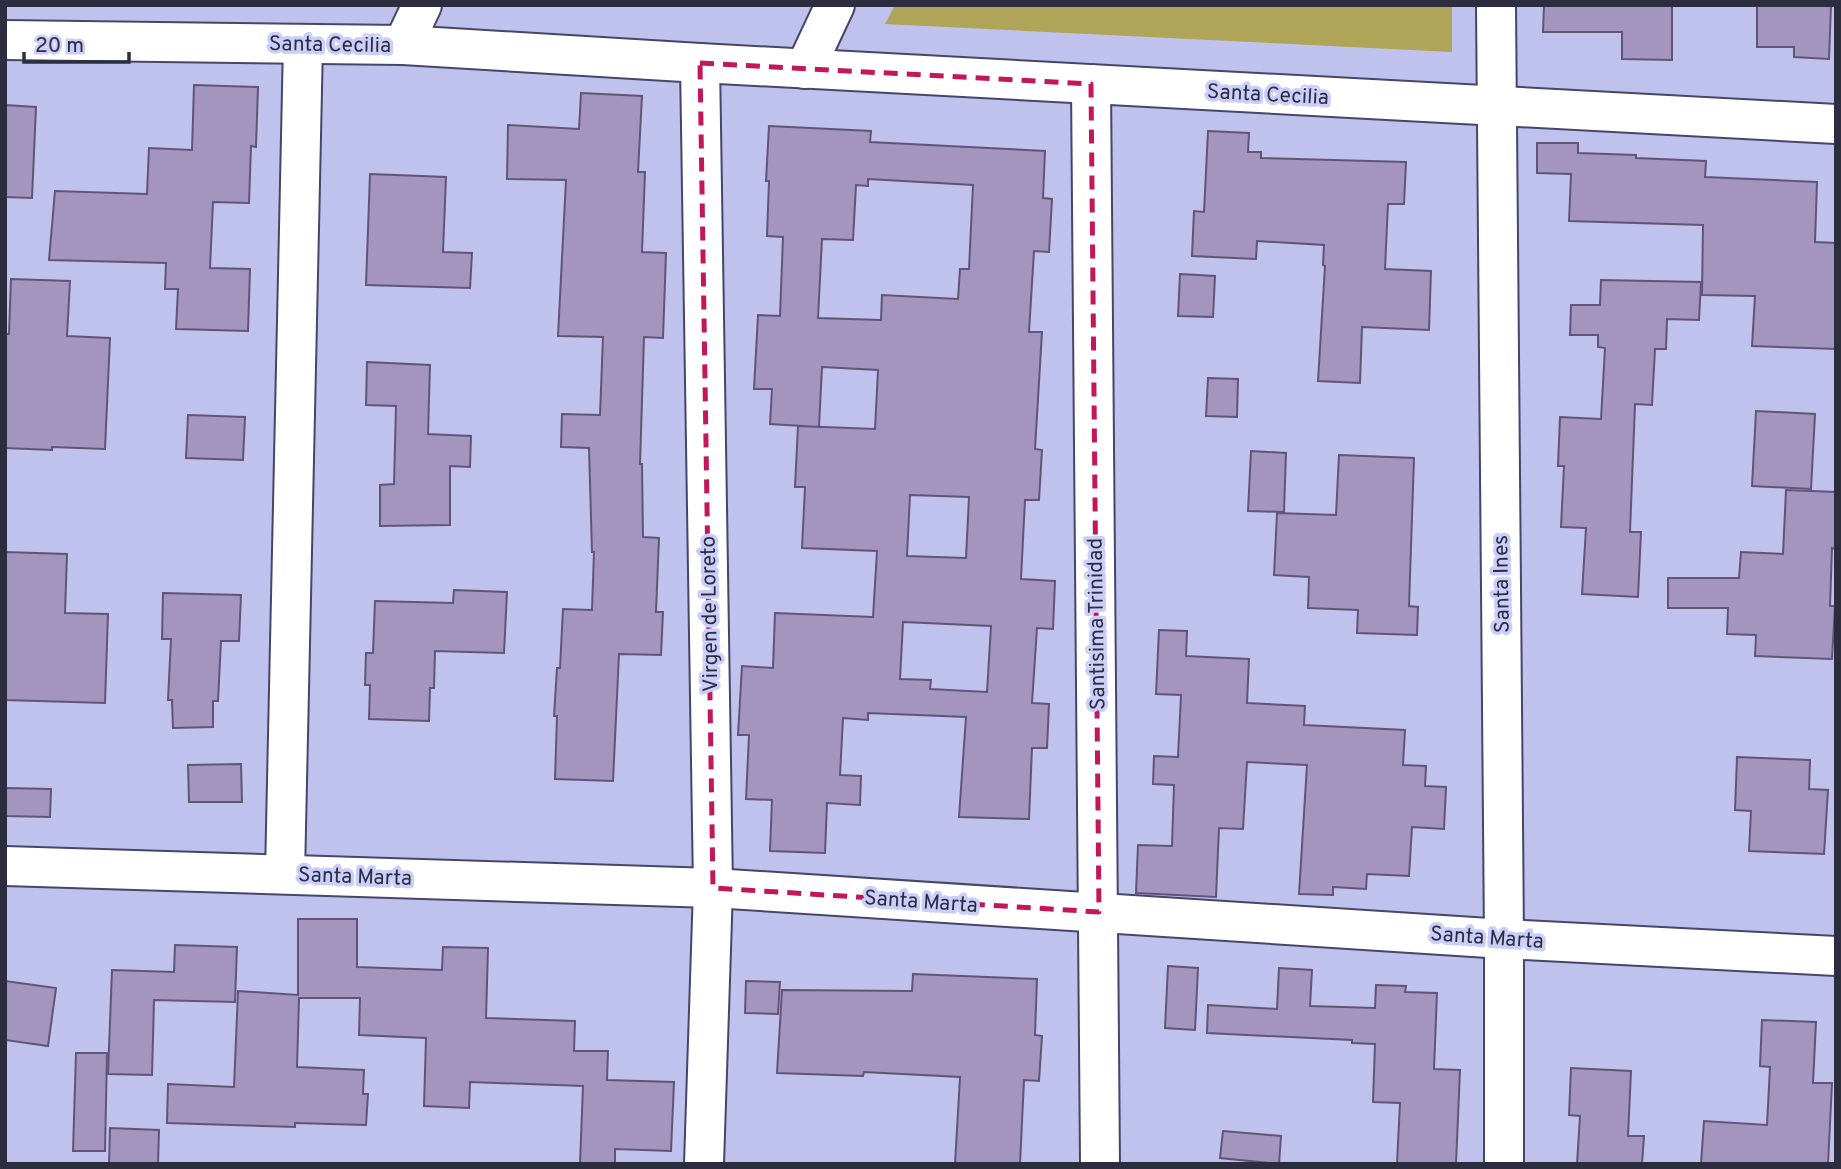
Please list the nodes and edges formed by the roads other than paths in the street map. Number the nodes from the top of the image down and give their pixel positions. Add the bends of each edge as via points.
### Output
1 (422, 5) edge
2 (835, 5) edge
3 (1496, 5) edge
4 (5, 40) edge
5 (303, 44) junction
6 (403, 45) junction
7 (700, 63) junction
8 (805, 69) junction
9 (1091, 84) junction
10 (1496, 106) junction
11 (1836, 124) edge
12 (5, 866) edge
13 (285, 874) junction
14 (713, 888) junction
15 (1099, 912) junction
16 (1504, 939) junction
17 (1836, 956) edge
18 (704, 1164) edge
19 (1100, 1164) edge
20 (1504, 1164) edge

1 - 6 street
2 - 8 street
3 - 10 street, Santa Ines
4 - 5 street, Santa Cecilia
5 - 6 street, Santa Cecilia
5 - 13 street
6 - 7 street, Santa Cecilia
7 - 8 street, Santa Cecilia
7 - 14 street, Virgen de Loreto
8 - 9 street, Santa Cecilia
9 - 10 street, Santa Cecilia
9 - 15 street, Santisima Trinidad
10 - 11 street, Santa Cecilia
10 - 16 street, Santa Ines
12 - 13 street, Santa Marta
13 - 14 street, Santa Marta
14 - 15 street, Santa Marta
14 - 18 street, Virgen de Loreto
15 - 16 street, Santa Marta
15 - 19 street, Santisima Trinidad
16 - 17 street, Santa Marta
16 - 20 street, Santa Ines

